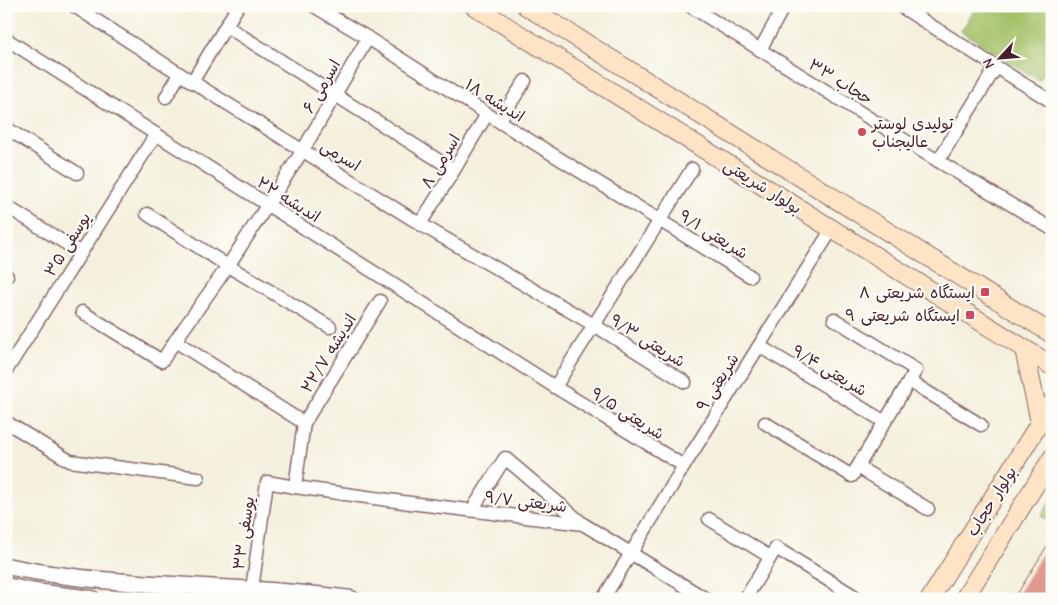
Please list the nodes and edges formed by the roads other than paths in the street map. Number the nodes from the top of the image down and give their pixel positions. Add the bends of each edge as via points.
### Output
1 (74, 6) edge
2 (238, 6) edge
3 (314, 6) edge
4 (474, 6) edge
5 (526, 6) edge
6 (690, 6) edge
7 (784, 6) edge
8 (900, 6) edge
9 (226, 26) junction
10 (368, 38) junction
11 (6, 39) edge
12 (760, 50) junction
13 (996, 67) junction
14 (180, 74) junction
15 (525, 81) dead end
16 (192, 82) junction
17 (335, 95) junction
18 (166, 97) dead end
19 (1052, 102) edge
20 (486, 114) junction
21 (499, 122) junction
22 (6, 128) edge
23 (156, 134) junction
24 (303, 150) junction
25 (938, 161) junction
26 (692, 169) dead end
27 (454, 170) junction
28 (77, 173) dead end
29 (268, 205) junction
30 (6, 206) edge
31 (146, 214) dead end
32 (660, 220) junction
33 (420, 224) junction
34 (832, 229) junction
35 (1052, 229) edge
36 (81, 253) junction
37 (228, 266) junction
38 (750, 276) dead end
39 (380, 301) dead end
40 (82, 312) dead end
41 (834, 320) dead end
42 (594, 325) junction
43 (330, 327) dead end
44 (1048, 327) edge
45 (175, 341) junction
46 (759, 346) junction
47 (1024, 349) junction
48 (1052, 366) edge
49 (6, 371) edge
50 (909, 381) junction
51 (685, 382) dead end
52 (555, 386) junction
53 (1052, 403) edge
54 (6, 422) edge
55 (885, 422) junction
56 (1040, 422) junction
57 (304, 423) junction
58 (765, 423) dead end
59 (981, 425) dead end
60 (1052, 458) edge
61 (684, 466) junction
62 (858, 467) junction
63 (198, 478) dead end
64 (267, 482) joint
65 (295, 487) junction
66 (928, 509) dead end
67 (472, 510) junction
68 (709, 519) dead end
69 (583, 524) junction
70 (773, 552) junction
71 (631, 553) junction
72 (6, 566) edge
73 (6, 586) edge
74 (252, 590) junction
75 (92, 599) edge
76 (351, 599) edge
77 (603, 599) edge
78 (706, 599) edge
79 (745, 599) edge
80 (858, 599) edge
81 (930, 599) edge
82 (964, 599) edge

1 - 14 street, اسرمی
2 - 9 street
3 - 10 street, اندیشه ۱۸
4 - 34 main road, بولوار شریعتی
5 - 44 main road, بولوار شریعتی
6 - 12 street, حجاب ۳۳
7 - 12 street
8 - 13 street
9 - 16 street
9 - 17 street
10 - 17 street, اسرمی ۶
10 - 20 street, اندیشه ۱۸
11 - 23 street, اندیشه ۲۲
12 - 25 street, حجاب ۳۳
13 - 19 street
13 - 25 street
14 - 16 street, اسرمی
14 - 18 street
15 - 21 street
16 - 24 street, اسرمی
17 - 24 street, اسرمی ۶
17 - 27 street
20 - 21 street, اندیشه ۱۸
20 - 27 street, اسرمی ۸
21 - 32 street, اندیشه ۱۸
22 - 28 street
23 - 29 street, اندیشه ۲۲
23 - 36 street, یوسفی ۳۵
24 - 29 street, اسرمی ۶
24 - 33 street, اسرمی
25 - 35 street, حجاب ۳۳
26 - 32 street
27 - 33 street, اسرمی ۸
29 - 37 street, اسرمی ۶
29 - 52 street, اندیشه ۲۲
30 - 36 street
31 - 37 street
32 - 38 street, شریعتی ۹/۱
32 - 42 street
33 - 42 street, اسرمی
34 - 46 street, شریعتی ۹
34 - 47 main road, بولوار شریعتی
36 - 49 street, یوسفی ۳۵
37 - 43 street
37 - 45 street, اسرمی ۶
39 - 57 street, اندیشه ۲۲/۷
40 - 45 street, اسرمی ۶ via 162,361
41 - 50 street via 916,370
42 - 51 street, شریعتی ۹/۳
42 - 52 street
45 - 57 street
46 - 55 street, شریعتی ۹/۴
46 - 61 street, شریعتی ۹
47 - 48 main road, بولوار شریعتی
47 - 56 main road
50 - 55 street
50 - 59 street
52 - 61 street, شریعتی ۹/۵
53 - 56 main road, بولوار حجاب
54 - 63 street via 70,461
55 - 62 street
56 - 81 main road, بولوار حجاب
57 - 65 street
58 - 62 street via 852,476
60 - 82 main road, بولوار حجاب
61 - 71 street, شریعتی ۹
62 - 66 street
64 - 65 street, شریعتی ۹/۷
64 - 74 street, یوسفی ۳۳
65 - 67 street, شریعتی ۹/۷
67 - 69 street, شریعتی ۹/۷
67 - 69 street via 504,458
68 - 70 street
69 - 71 street, شریعتی ۹/۷
70 - 79 street
70 - 80 street
71 - 77 street, شریعتی ۹
71 - 78 street, شریعتی ۹/۷
72 - 74 street via 114,582
73 - 75 street
74 - 76 street

